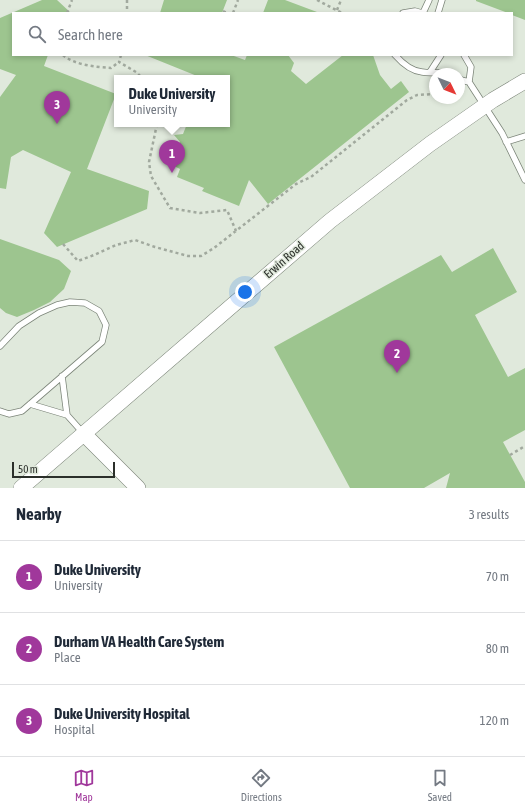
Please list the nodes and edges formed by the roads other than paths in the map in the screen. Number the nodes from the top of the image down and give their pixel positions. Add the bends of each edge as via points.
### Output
1 (429, 0) edge
2 (442, 0) edge
3 (409, 12) edge
4 (419, 12) edge
5 (423, 12) edge
6 (438, 12) edge
7 (396, 56) edge
8 (440, 56) edge
9 (465, 56) edge
10 (433, 68) edge
11 (429, 72) edge
12 (465, 81) edge
13 (525, 81) edge
14 (469, 82) junction
15 (484, 106) junction
16 (525, 136) edge
17 (506, 142) junction
18 (525, 180) edge
19 (0, 346) edge
20 (62, 376) junction
21 (30, 404) junction
22 (0, 411) edge
23 (67, 415) junction
24 (84, 434) junction
25 (21, 488) edge
26 (138, 488) edge

1 - 5 lane
2 - 6 lane
3 - 4 lane
7 - 11 lane via 413,70
8 - 10 lane
9 - 14 lane via 471,67
12 - 14 lane
13 - 15 main road, Erwin Road
14 - 15 lane
15 - 17 lane
15 - 24 main road, Erwin Road via 430,144 320,230
16 - 17 lane
17 - 18 lane
19 - 20 lane via 19,326 39,312 70,302 85,303 99,311 106,325 102,342
20 - 21 lane
20 - 23 lane
21 - 22 lane via 22,411 9,414
21 - 23 lane
23 - 24 lane
24 - 25 main road, Erwin Road
24 - 26 main road

